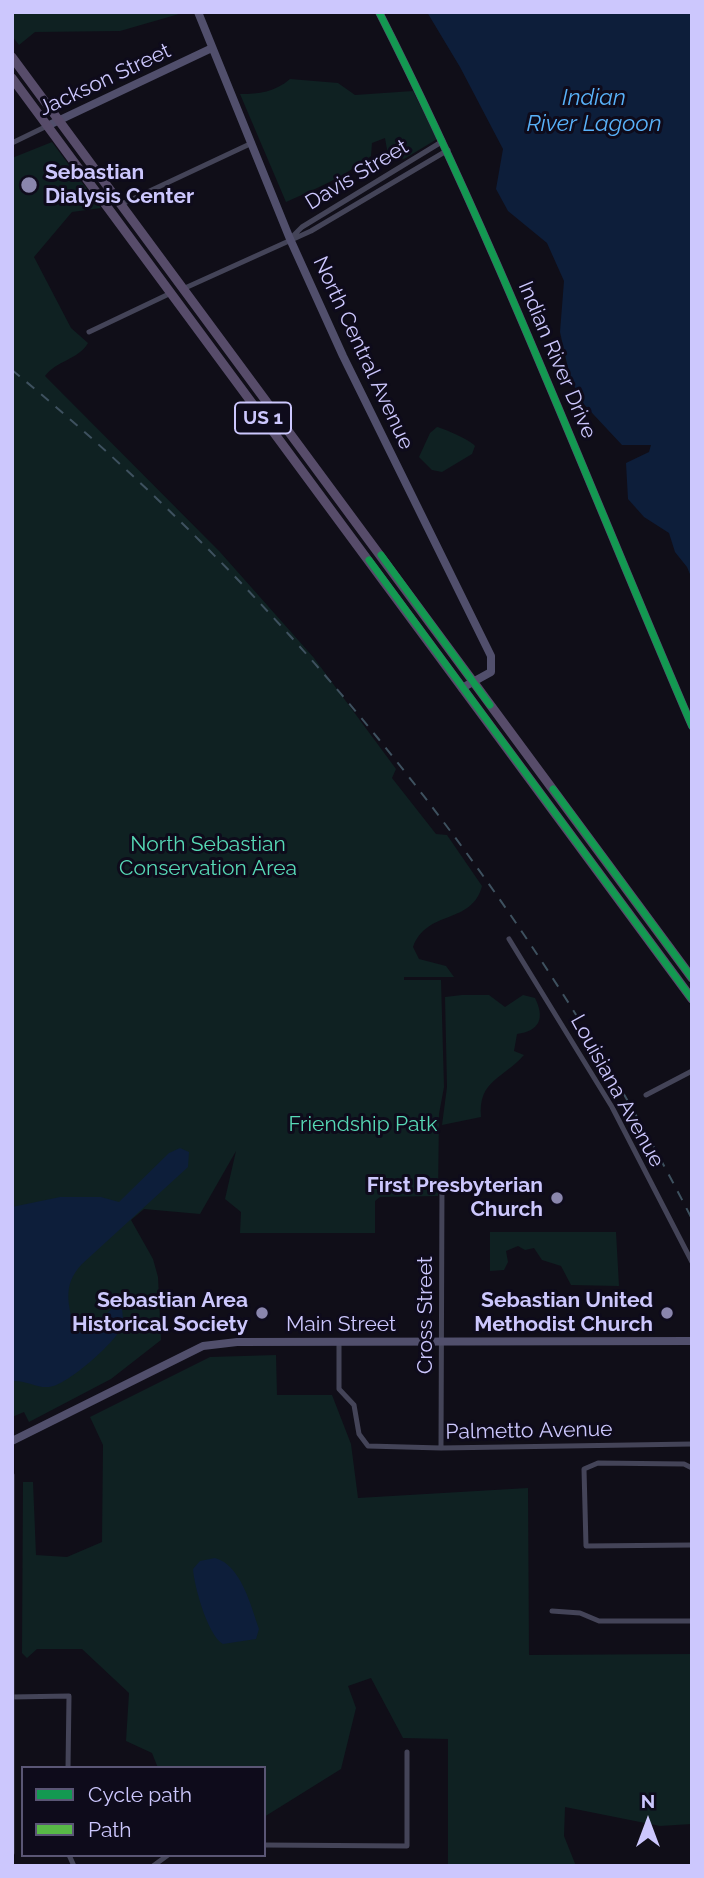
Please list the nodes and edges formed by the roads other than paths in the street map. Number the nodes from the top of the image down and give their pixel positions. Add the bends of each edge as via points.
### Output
1 (198, 12) edge
2 (379, 12) edge
3 (212, 48) junction
4 (12, 57) edge
5 (12, 78) edge
6 (59, 121) junction
7 (47, 127) junction
8 (443, 141) junction
9 (12, 143) edge
10 (252, 143) junction
11 (448, 150) junction
12 (122, 204) junction
13 (290, 239) junction
14 (159, 275) junction
15 (185, 288) junction
16 (171, 293) junction
17 (196, 306) junction
18 (89, 332) dead end
19 (381, 555) junction
20 (369, 561) junction
21 (473, 681) junction
22 (462, 688) junction
23 (692, 726) edge
24 (509, 939) dead end
25 (692, 978) edge
26 (692, 999) edge
27 (692, 1072) edge
28 (646, 1095) dead end
29 (442, 1182) dead end
30 (692, 1262) edge
31 (692, 1341) edge
32 (339, 1342) junction
33 (443, 1342) junction
34 (12, 1441) edge
35 (692, 1444) edge
36 (441, 1448) junction
37 (692, 1468) edge
38 (12, 1475) edge
39 (692, 1545) edge
40 (552, 1611) dead end
41 (692, 1620) edge
42 (13, 1688) edge
43 (13, 1697) edge
44 (13, 1705) edge
45 (407, 1752) dead end
46 (68, 1766) edge
47 (15, 1782) edge
48 (13, 1794) edge
49 (266, 1845) edge
50 (12, 1853) edge

1 - 3 street, North Central Avenue
2 - 8 street, Indian River Drive
3 - 6 street, Jackson Street
3 - 10 street, North Central Avenue
4 - 6 main road, US 1
5 - 7 main road, US 1
6 - 7 street, Jackson Street
6 - 12 main road, US 1
7 - 9 street, Jackson Street
7 - 14 main road, US 1
8 - 11 street, Indian River Drive
8 - 13 street, Davis Street via 302,227
10 - 12 street
10 - 13 street, North Central Avenue
11 - 13 street, Davis Street
11 - 23 street, Indian River Drive
12 - 15 main road, US 1
13 - 15 street, Davis Street
13 - 21 street, North Central Avenue via 491,656 491,672
14 - 15 main road
14 - 16 main road, US 1
15 - 17 main road, US 1
16 - 17 main road
16 - 18 street
16 - 20 main road, US 1
17 - 19 main road, US 1
19 - 20 street
19 - 21 main road, US 1
20 - 22 main road, US 1
21 - 22 street, North Central Avenue
21 - 25 main road, US 1
22 - 26 main road, US 1
24 - 30 street, Louisiana Avenue via 612,1107
27 - 28 street
29 - 33 street, Cross Street
31 - 33 street, Main Street
32 - 33 street, Main Street
32 - 34 street, Main Street via 203,1346
32 - 36 street, Palmetto Avenue via 339,1389 354,1405 359,1434 368,1446
33 - 36 street, Cross Street
35 - 36 street, Palmetto Avenue
37 - 39 street via 684,1464 598,1463 584,1469 586,1545
38 - 42 street
40 - 41 street via 580,1613 599,1621
42 - 43 street
43 - 44 street
43 - 46 street via 69,1696
44 - 47 street
45 - 49 street via 407,1846
47 - 48 street
48 - 50 street

